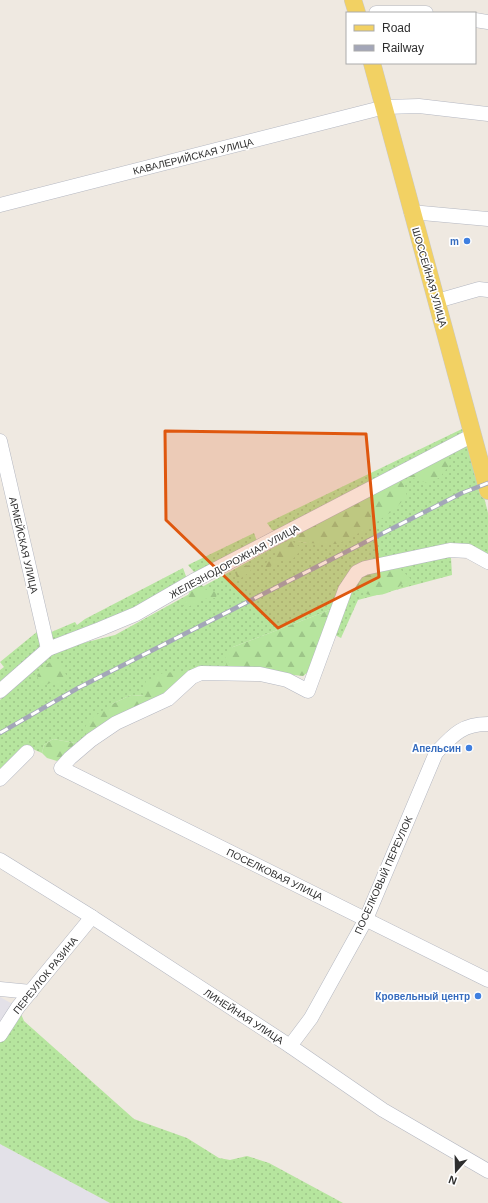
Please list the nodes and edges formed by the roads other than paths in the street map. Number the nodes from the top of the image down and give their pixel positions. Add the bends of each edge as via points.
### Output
1 (353, 0) edge
2 (357, 12) edge
3 (476, 20) edge
4 (488, 22) edge
5 (372, 64) edge
6 (385, 107) junction
7 (488, 114) edge
8 (0, 205) edge
9 (411, 212) junction
10 (488, 219) edge
11 (488, 290) edge
12 (436, 301) junction
13 (473, 435) junction
14 (0, 441) edge
15 (488, 490) edge
16 (488, 562) edge
17 (48, 648) junction
18 (0, 691) edge
19 (488, 724) edge
20 (27, 752) dead end
21 (0, 778) edge
22 (0, 860) edge
23 (92, 917) junction
24 (366, 919) junction
25 (488, 980) edge
26 (0, 989) edge
27 (31, 992) junction
28 (0, 1035) edge
29 (290, 1046) junction
30 (488, 1172) edge

1 - 2 main road
3 - 4 street
5 - 6 main road, ШОССЕЙНАЯ УЛИЦА
6 - 7 street, КАВАЛЕРИЙСКАЯ УЛИЦА via 420,106
6 - 8 street, КАВАЛЕРИЙСКАЯ УЛИЦА
6 - 9 main road, ШОССЕЙНАЯ УЛИЦА
9 - 10 street
9 - 12 main road, ШОССЕЙНАЯ УЛИЦА
11 - 12 street via 479,289
12 - 13 main road, ШОССЕЙНАЯ УЛИЦА
13 - 15 main road, ШОССЕЙНАЯ УЛИЦА
13 - 17 street, ЖЕЛЕЗНОДОРОЖНАЯ УЛИЦА via 193,581 136,614
14 - 17 street, АРМЕЙСКАЯ УЛИЦА
16 - 24 street, ПОСЕЛКОВАЯ УЛИЦА via 468,551 450,550 365,568 357,572 346,590 308,691 287,680 266,676 227,672 202,673 192,677 168,700 116,723 91,740 61,768
17 - 18 street, ЖЕЛЕЗНОДОРОЖНАЯ УЛИЦА
19 - 24 street, ПОСЕЛКОВЫЙ ПЕРЕУЛОК via 475,724 456,732 436,753
20 - 21 street
22 - 23 street, ЛИНЕЙНАЯ УЛИЦА
23 - 27 street, ПЕРЕУЛОК РАЗИНА
23 - 29 street, ЛИНЕЙНАЯ УЛИЦА
24 - 25 street, ПОСЕЛКОВАЯ УЛИЦА
24 - 29 street, ПОСЕЛКОВЫЙ ПЕРЕУЛОК via 311,1018
26 - 27 street
27 - 28 street, ПЕРЕУЛОК РАЗИНА
29 - 30 street, ЛИНЕЙНАЯ УЛИЦА via 383,1110

